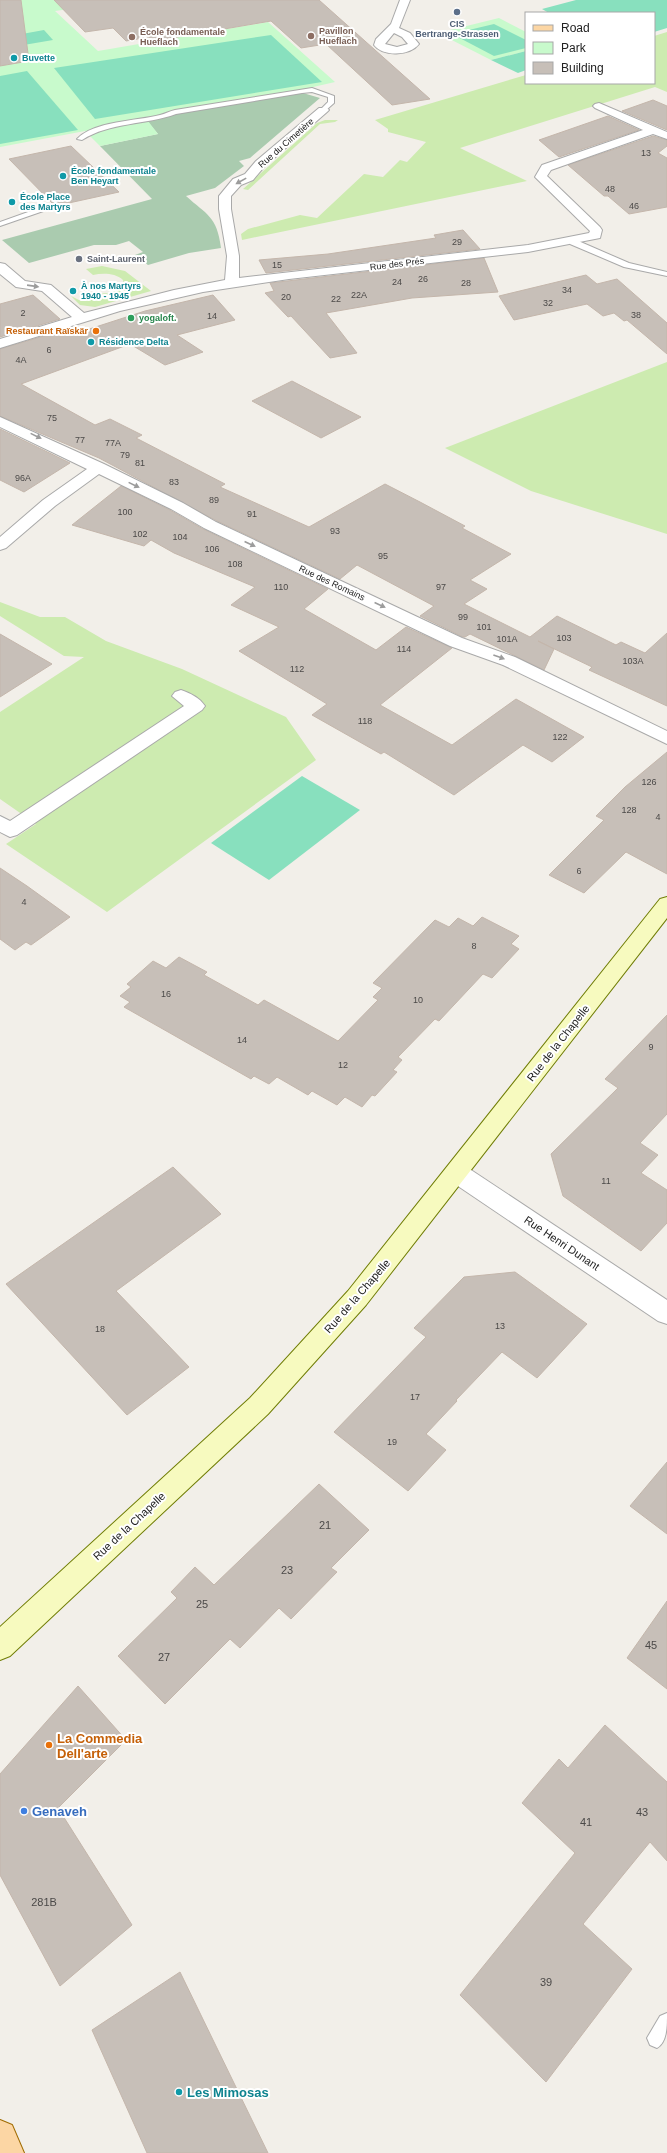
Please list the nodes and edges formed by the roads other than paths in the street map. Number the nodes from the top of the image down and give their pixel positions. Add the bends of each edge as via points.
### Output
1 (405, 0) edge
2 (394, 29) dead end
3 (599, 106) dead end
4 (323, 110) joint
5 (653, 130) junction
6 (667, 136) edge
7 (80, 139) dead end
8 (48, 208) dead end
9 (0, 224) edge
10 (573, 242) junction
11 (0, 267) edge
12 (667, 274) edge
13 (232, 283) junction
14 (81, 318) junction
15 (0, 344) edge
16 (0, 421) edge
17 (99, 467) junction
18 (0, 545) edge
19 (181, 696) dead end
20 (667, 738) edge
21 (5, 826) edge
22 (667, 904) edge
23 (456, 1173) junction
24 (667, 1313) edge
25 (0, 1646) edge
26 (0, 2137) edge
27 (7, 2153) edge

1 - 2 street
3 - 5 street
4 - 7 lane via 331,103 331,96 312,90 302,91 175,112 89,133
4 -> 13 street, Rue du Cimetière via 260,164 249,177 237,182 225,196 233,256
5 - 6 street
5 - 10 street, Rue des Prés via 546,168 541,177 596,230 595,235
8 - 9 lane
10 - 12 lane via 627,265
10 - 13 street, Rue des Prés
11 -> 14 street via 21,284 46,288
13 - 14 street, Rue des Prés via 184,292
14 - 15 street, Rue des Prés
16 -> 17 street, Rue des Romains
17 - 18 street via 49,503
17 -> 20 street, Rue des Romains via 210,525 456,642 509,661
19 - 21 street via 196,706
22 - 23 main road, Rue de la Chapelle
23 - 24 street, Rue Henri Dunant
23 - 25 main road, Rue de la Chapelle via 357,1298 259,1406
26 - 27 main road

